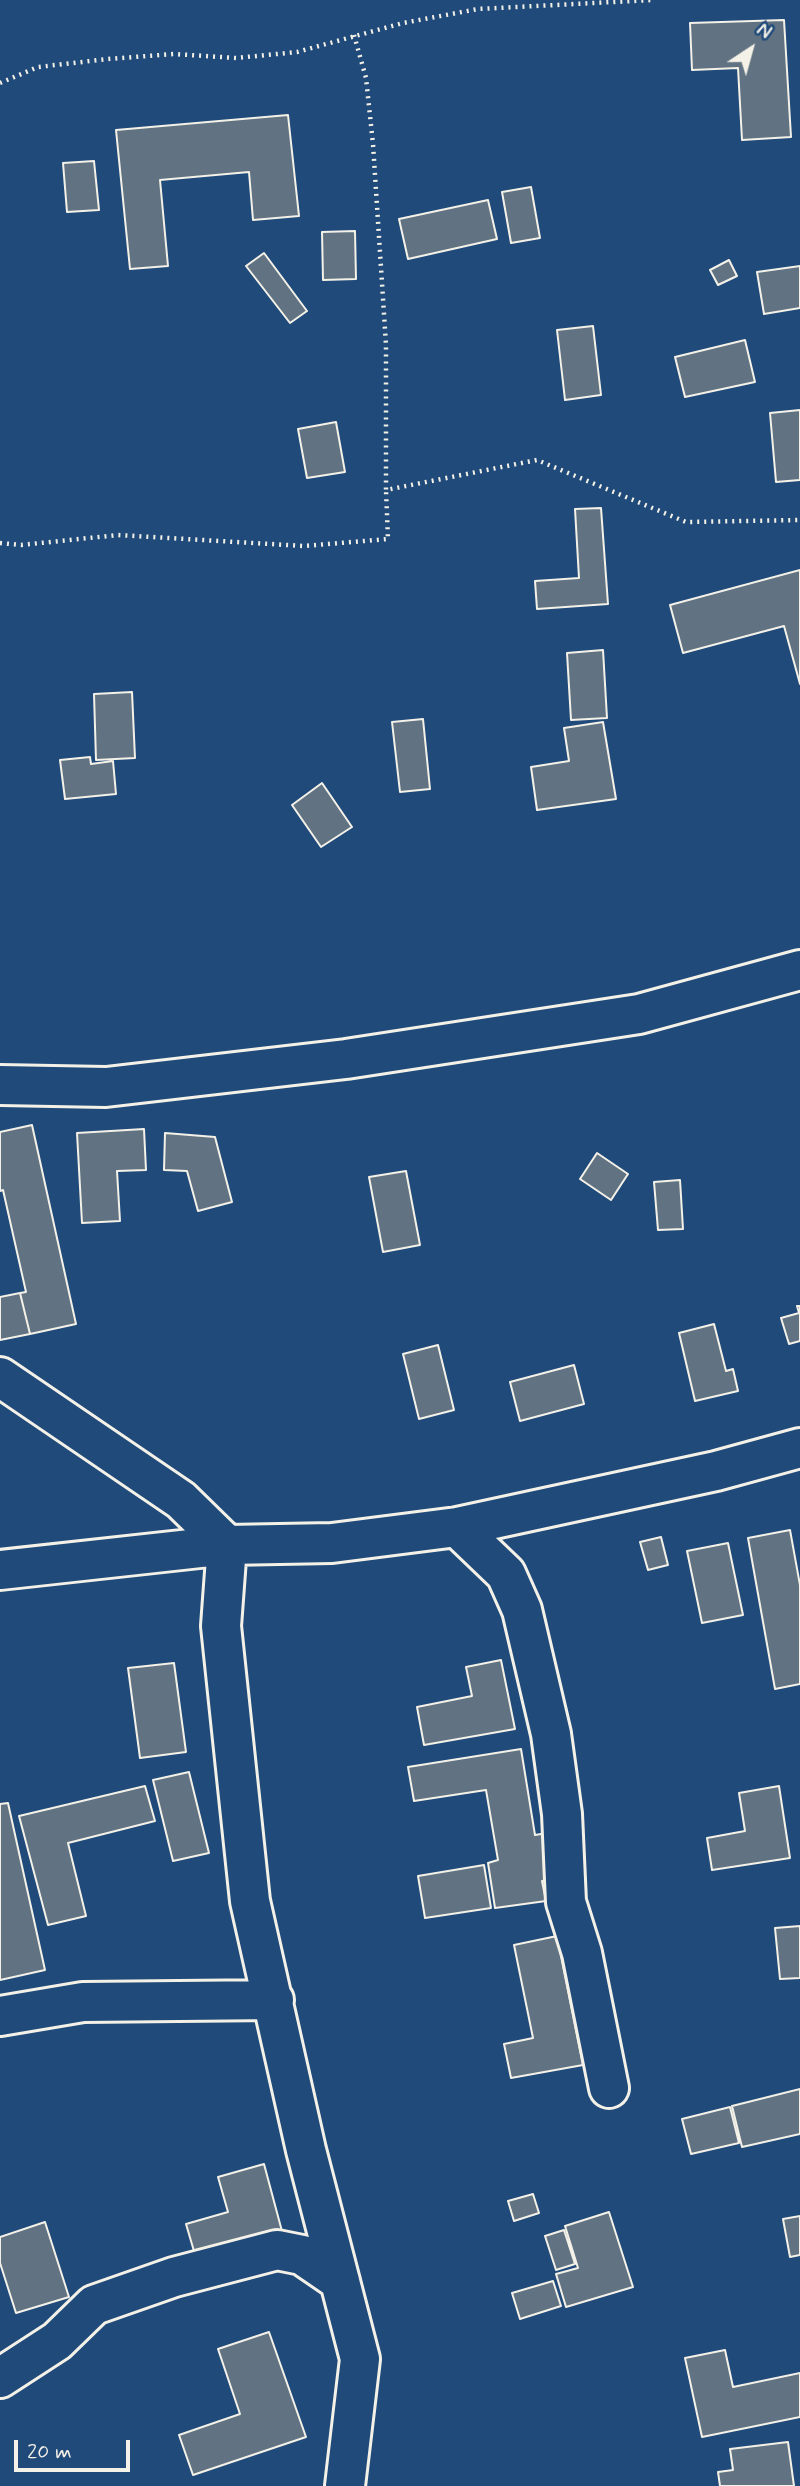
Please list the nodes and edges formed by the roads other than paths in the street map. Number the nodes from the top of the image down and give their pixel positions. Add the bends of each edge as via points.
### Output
1 (800, 970) edge
2 (0, 1085) edge
3 (0, 1377) edge
4 (800, 1448) edge
5 (457, 1527) junction
6 (227, 1545) junction
7 (0, 1570) edge
8 (274, 2000) junction
9 (0, 2016) edge
10 (609, 2088) dead end
11 (340, 2281) junction
12 (0, 2378) edge
13 (345, 2486) edge

1 - 2 street via 639,1014 346,1059 106,1087
3 - 6 street via 181,1500
4 - 5 street via 716,1471
5 - 6 street via 332,1543
5 - 10 street via 506,1574 522,1610 551,1734 562,1814 566,1902 582,1953
6 - 7 street
6 - 8 street via 221,1626 230,1731 250,1900
8 - 9 street via 83,2002
8 - 11 street
11 - 12 street via 302,2255 278,2250 174,2277 94,2305 57,2341
11 - 13 street via 360,2359

